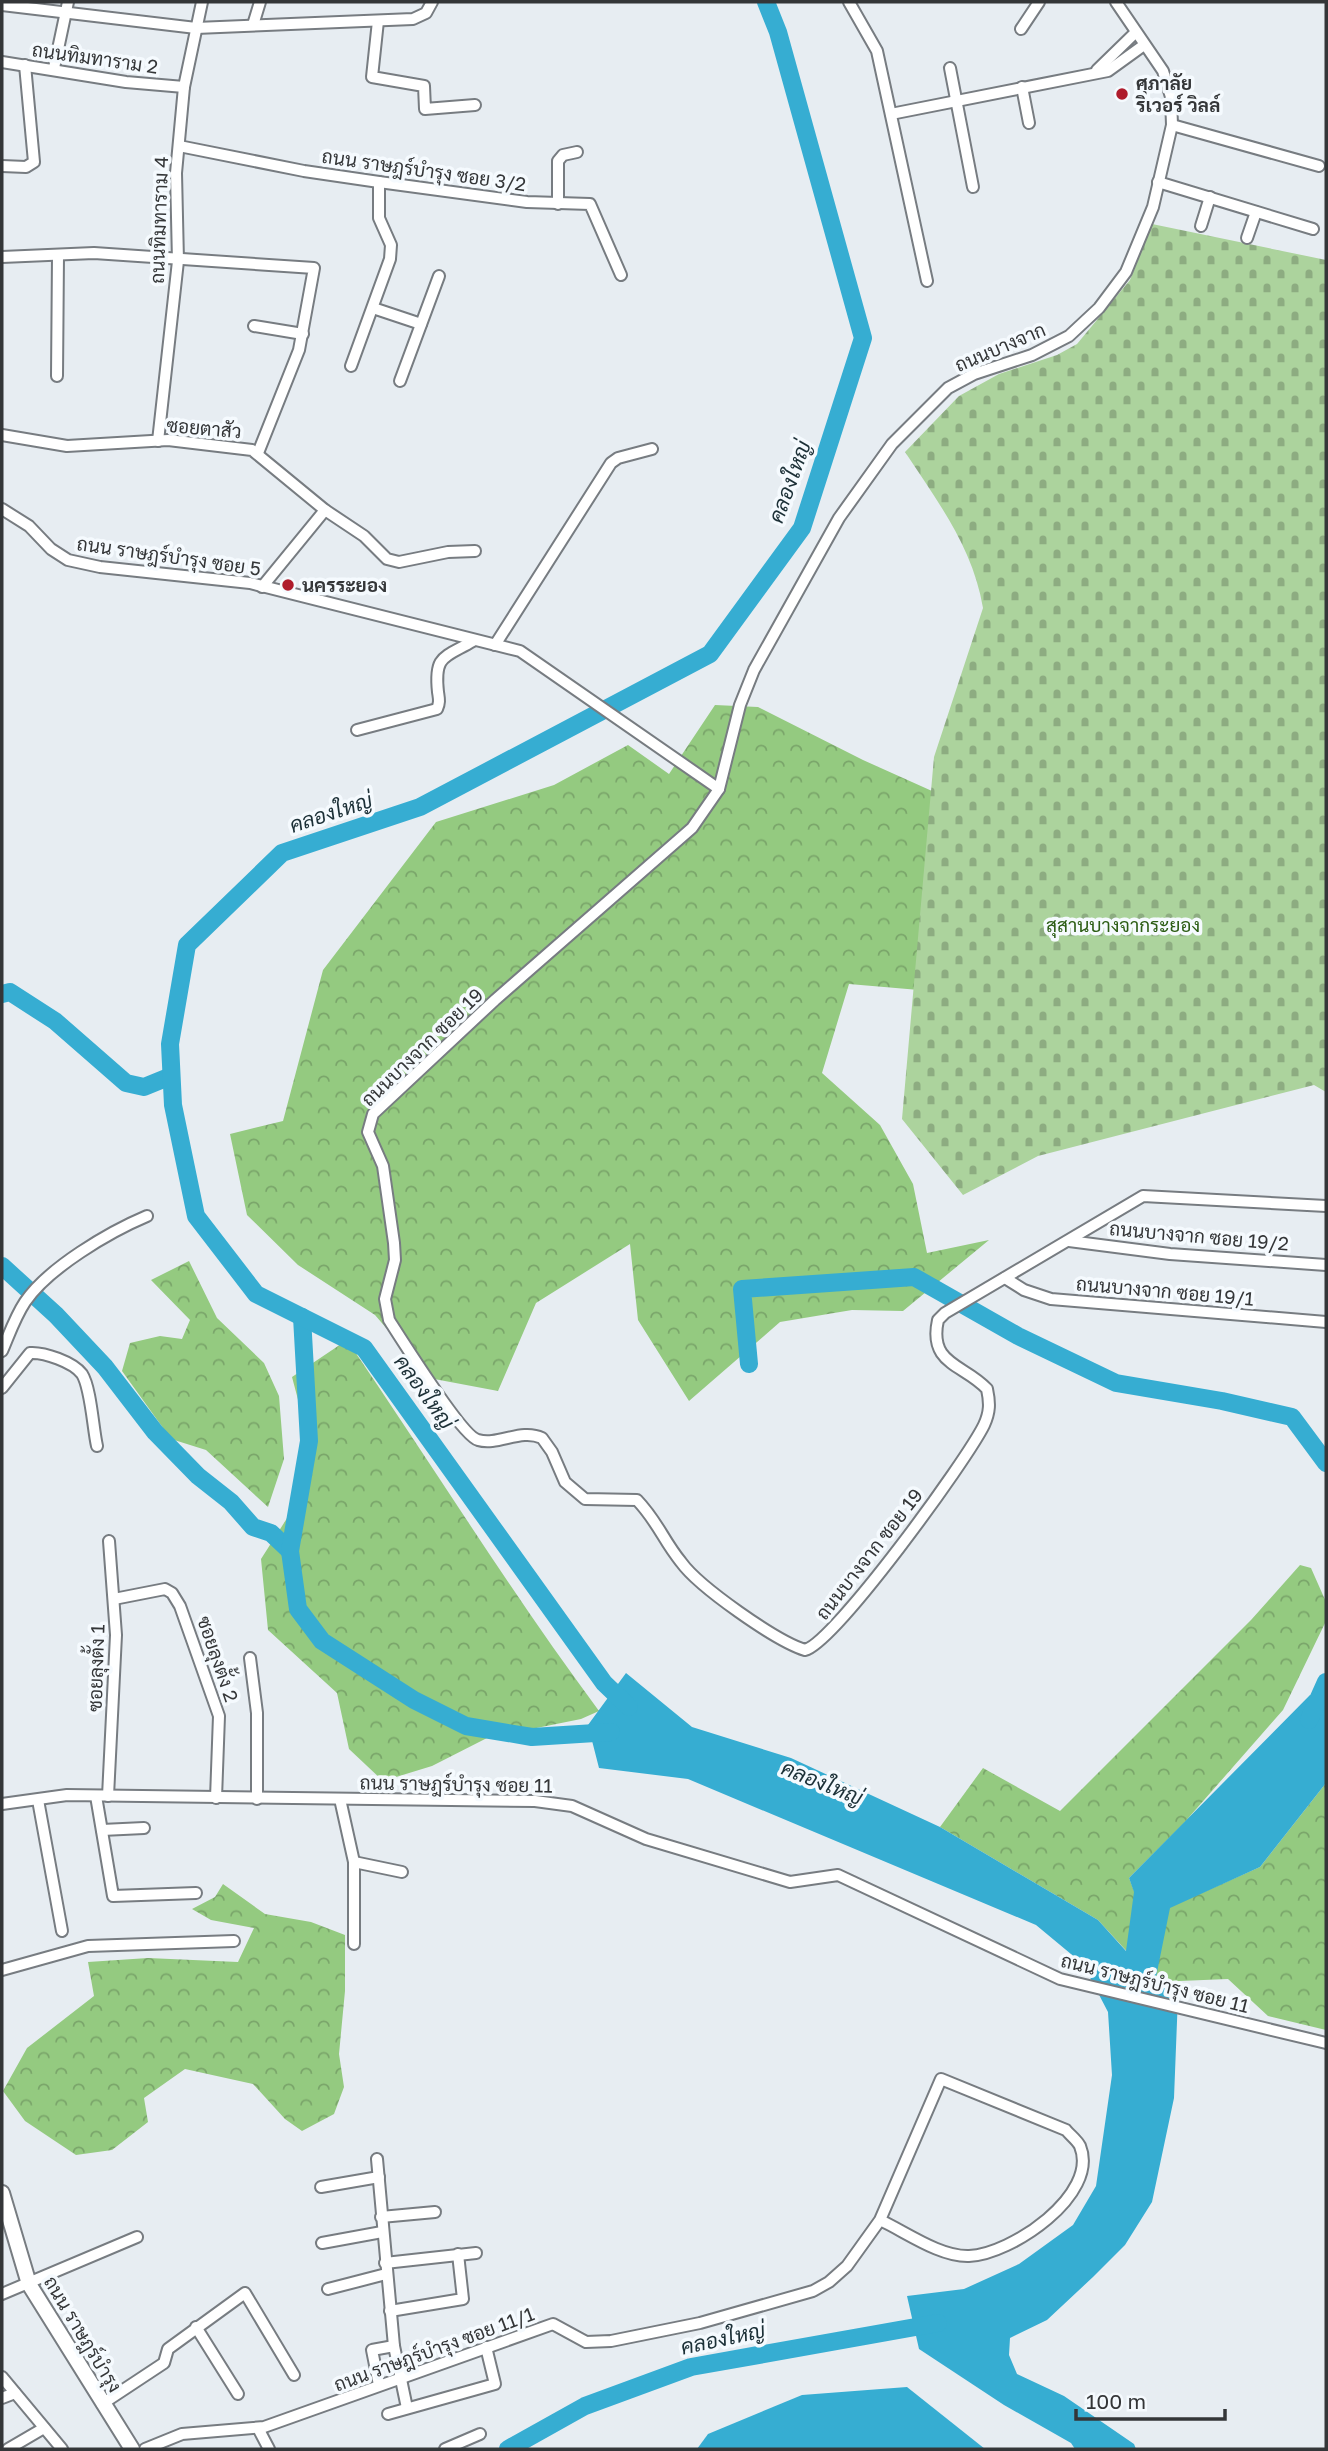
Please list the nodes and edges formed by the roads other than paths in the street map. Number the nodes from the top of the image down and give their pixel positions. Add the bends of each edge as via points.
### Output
1 (68, 2) edge
2 (202, 2) edge
3 (260, 2) edge
4 (432, 2) edge
5 (849, 2) edge
6 (1039, 2) edge
7 (1116, 2) edge
8 (2, 5) edge
9 (65, 13) junction
10 (378, 21) junction
11 (253, 25) junction
12 (196, 27) junction
13 (1021, 29) dead end
14 (1135, 33) junction
15 (1144, 45) junction
16 (2, 62) edge
17 (26, 65) junction
18 (54, 68) junction
19 (950, 68) dead end
20 (1097, 71) junction
21 (184, 87) junction
22 (1022, 88) junction
23 (955, 101) junction
24 (475, 105) dead end
25 (891, 114) junction
26 (1029, 123) dead end
27 (1171, 125) junction
28 (179, 146) junction
29 (577, 152) dead end
30 (2, 166) edge
31 (1319, 166) dead end
32 (379, 182) junction
33 (1158, 182) junction
34 (973, 187) dead end
35 (1210, 197) junction
36 (558, 204) junction
37 (1256, 212) junction
38 (1201, 226) dead end
39 (1313, 229) dead end
40 (1247, 238) dead end
41 (58, 256) junction
42 (2, 257) edge
43 (178, 261) junction
44 (621, 275) dead end
45 (439, 276) dead end
46 (927, 281) dead end
47 (373, 308) junction
48 (421, 324) junction
49 (254, 326) dead end
50 (303, 334) junction
51 (351, 366) dead end
52 (57, 376) dead end
53 (400, 381) dead end
54 (2, 435) edge
55 (158, 441) junction
56 (652, 449) dead end
57 (258, 453) junction
58 (2, 509) edge
59 (325, 510) junction
60 (475, 551) dead end
61 (262, 587) junction
62 (473, 641) junction
63 (495, 645) junction
64 (357, 730) dead end
65 (719, 789) junction
66 (1326, 1206) edge
67 (147, 1216) dead end
68 (1069, 1241) junction
69 (1326, 1265) edge
70 (1006, 1278) junction
71 (1326, 1322) edge
72 (2, 1351) edge
73 (2, 1388) edge
74 (97, 1446) dead end
75 (109, 1541) dead end
76 (114, 1599) junction
77 (250, 1658) dead end
78 (102, 1796) junction
79 (216, 1798) junction
80 (257, 1799) junction
81 (38, 1800) junction
82 (340, 1800) junction
83 (2, 1804) edge
84 (144, 1828) dead end
85 (102, 1830) junction
86 (354, 1862) junction
87 (402, 1872) dead end
88 (196, 1893) dead end
89 (62, 1931) dead end
90 (234, 1941) dead end
91 (354, 1944) dead end
92 (2, 1970) edge
93 (1326, 2043) edge
94 (377, 2159) dead end
95 (379, 2177) junction
96 (321, 2188) dead end
97 (2, 2193) edge
98 (435, 2211) dead end
99 (381, 2217) junction
100 (880, 2220) junction
101 (382, 2232) junction
102 (138, 2236) dead end
103 (322, 2243) dead end
104 (476, 2253) dead end
105 (458, 2255) junction
106 (386, 2269) junction
107 (29, 2284) junction
108 (328, 2289) dead end
109 (2, 2294) edge
110 (390, 2311) junction
111 (196, 2327) junction
112 (394, 2346) junction
113 (486, 2347) junction
114 (295, 2375) dead end
115 (400, 2376) junction
116 (2, 2377) edge
117 (379, 2385) junction
118 (15, 2393) junction
119 (238, 2394) dead end
120 (2, 2398) edge
121 (102, 2404) junction
122 (407, 2408) junction
123 (388, 2414) dead end
124 (44, 2428) junction
125 (257, 2428) junction
126 (481, 2434) dead end
127 (8, 2449) edge
128 (62, 2449) edge
129 (132, 2449) edge
130 (145, 2449) edge
131 (270, 2449) edge
132 (445, 2449) edge

1 - 9 street
2 - 12 street, ถนนทิมทาราม 4
3 - 11 street
4 - 10 street via 418,18
5 - 25 street via 877,51
6 - 13 street
7 - 14 street, ถนนบางจาก
8 - 9 street
9 - 12 street
9 - 18 street
10 - 11 street
10 - 24 street via 372,77 424,86 425,109
11 - 12 street
12 - 21 street, ถนนทิมทาราม 4
14 - 15 street, ถนนบางจาก
14 - 20 street
15 - 20 street via 1108,71
15 - 27 street, ถนนบางจาก via 1163,71 1171,97
16 - 17 street, ถนนทิมทาราม 2
17 - 18 street, ถนนทิมทาราม 2
17 - 30 street via 34,162 26,167
18 - 21 street, ถนนทิมทาราม 2
19 - 23 street
20 - 22 street
21 - 28 street, ถนนทิมทาราม 4
22 - 23 street
22 - 26 street
23 - 25 street
23 - 34 street
25 - 46 street
27 - 31 street
27 - 33 street, ถนนบางจาก
28 - 32 street, ถนน ราษฎร์บำรุง ซอย 3/2
28 - 43 street, ถนนทิมทาราม 4
29 - 36 street via 558,161
32 - 36 street, ถนน ราษฎร์บำรุง ซอย 3/2
32 - 47 street via 380,223 391,251
33 - 35 street
33 - 65 street, ถนนบางจาก via 1153,208 1126,272 1099,308 1069,336 948,388 892,444 839,519 754,670 740,705
35 - 37 street
35 - 38 street
36 - 44 street, ถนน ราษฎร์บำรุง ซอย 3/2 via 593,207
37 - 39 street
37 - 40 street
41 - 42 street
41 - 43 street via 93,253
41 - 52 street
43 - 50 street via 314,268
43 - 55 street, ถนนทิมทาราม 4
45 - 48 street
47 - 48 street
47 - 51 street
48 - 53 street
49 - 50 street
50 - 57 street
54 - 55 street, ซอยตาสัว via 67,446
55 - 57 street, ซอยตาสัว
56 - 63 street via 611,463
57 - 59 street, ซอยตาสัว
58 - 61 street, ถนน ราษฎร์บำรุง ซอย 5 via 68,560
59 - 60 street, ซอยตาสัว via 364,536 387,559 399,562
59 - 61 street
61 - 62 street, ถนน ราษฎร์บำรุง ซอย 5
62 - 63 street, ถนน ราษฎร์บำรุง ซอย 5
62 - 64 street via 439,661 437,709
63 - 65 street, ถนน ราษฎร์บำรุง ซอย 5 via 520,651
65 - 70 street, ถนนบางจาก ซอย 19 via 692,828 373,1114 368,1132 383,1166 395,1254 384,1299 389,1320 473,1439 541,1438 569,1488 585,1499 636,1500 656,1520 681,1564 740,1612 806,1650 820,1644 842,1619 953,1475 983,1426 989,1412 987,1389 949,1363 938,1348 937,1320
66 - 68 street, ถนนบางจาก ซอย 19 via 1151,1195 1134,1199
67 - 72 street via 102,1237 42,1283 23,1304
68 - 69 street, ถนนบางจาก ซอย 19/2 via 1170,1254
68 - 70 street, ถนนบางจาก ซอย 19
70 - 71 street, ถนนบางจาก ซอย 19/1 via 1051,1299
73 - 74 street via 30,1353 76,1368 84,1379
75 - 76 street, ซอยลุงตั้ง 1
76 - 78 street, ซอยลุงตั้ง 1 via 116,1635
76 - 79 street, ซอยลุงตั้ง 2 via 165,1589 180,1606 219,1716
77 - 80 street via 257,1713
78 - 79 street, ถนน ราษฎร์บำรุง ซอย 11
78 - 81 street, ถนน ราษฎร์บำรุง ซอย 11
78 - 85 street, ซอยลุงตั้ง 1
79 - 80 street, ถนน ราษฎร์บำรุง ซอย 11
80 - 82 street, ถนน ราษฎร์บำรุง ซอย 11
81 - 83 street, ถนน ราษฎร์บำรุง ซอย 11
81 - 89 street
82 - 86 street
82 - 93 street, ถนน ราษฎร์บำรุง ซอย 11 via 572,1805 646,1839 755,1873 790,1882 838,1875 1060,1979
84 - 85 street
85 - 88 street, ซอยลุงตั้ง 1 via 113,1896
86 - 87 street
86 - 91 street
90 - 92 street via 88,1946
94 - 95 street
95 - 96 street
95 - 99 street
97 - 107 street, ถนน ราษฎร์บำรุง
98 - 99 street
99 - 101 street
100 - 100 street, ถนน ราษฎร์บำรุง ซอย 11/1 via 941,2079 1066,2130 1079,2144 1083,2158 1078,2177 1052,2216 1030,2233 979,2255 950,2254
100 - 113 street, ถนน ราษฎร์บำรุง ซอย 11/1 via 847,2266 813,2291 700,2323 611,2341 586,2342 553,2324
101 - 103 street
101 - 106 street
102 - 107 street
104 - 105 street
105 - 106 street
105 - 110 street via 463,2299
106 - 108 street
106 - 110 street
107 - 109 street
107 - 121 street, ถนน ราษฎร์บำรุง
110 - 112 street
111 - 114 street via 245,2293
111 - 119 street
111 - 121 street via 168,2348 164,2363
112 - 115 street
112 - 117 street via 372,2350
113 - 115 street, ถนน ราษฎร์บำรุง ซอย 11/1
113 - 122 street via 495,2384
115 - 117 street, ถนน ราษฎร์บำรุง ซอย 11/1
115 - 122 street
116 - 118 street
117 - 125 street, ถนน ราษฎร์บำรุง ซอย 11/1
118 - 120 street
118 - 124 street
121 - 129 street, ถนน ราษฎร์บำรุง
122 - 123 street
124 - 127 street
124 - 128 street
125 - 130 street, ถนน ราษฎร์บำรุง ซอย 11/1 via 182,2434
125 - 131 street
126 - 132 street

